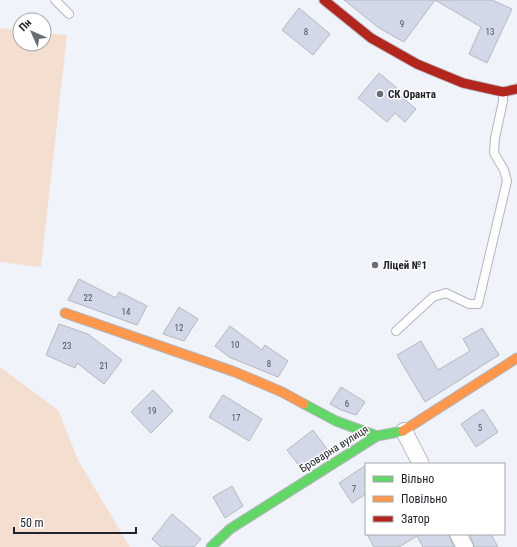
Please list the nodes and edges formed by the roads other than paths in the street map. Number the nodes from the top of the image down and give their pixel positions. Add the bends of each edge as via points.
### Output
1 (56, 0) edge
2 (324, 0) edge
3 (69, 14) dead end
4 (517, 89) edge
5 (503, 92) junction
6 (65, 313) dead end
7 (396, 331) dead end
8 (517, 358) edge
9 (404, 431) junction
10 (377, 436) junction
11 (420, 463) edge
12 (459, 535) edge
13 (211, 547) edge
14 (465, 547) edge

1 - 3 lane
2 - 5 street via 371,38 417,64 463,83
4 - 5 street
5 - 7 lane via 494,153 507,181 478,304 469,304 446,293 433,297
6 - 10 street via 235,372 282,392 336,421
8 - 9 street, Броварна вулиця
9 - 10 street, Броварна вулиця
9 - 11 street
10 - 13 street, Броварна вулиця via 230,530
12 - 14 street

